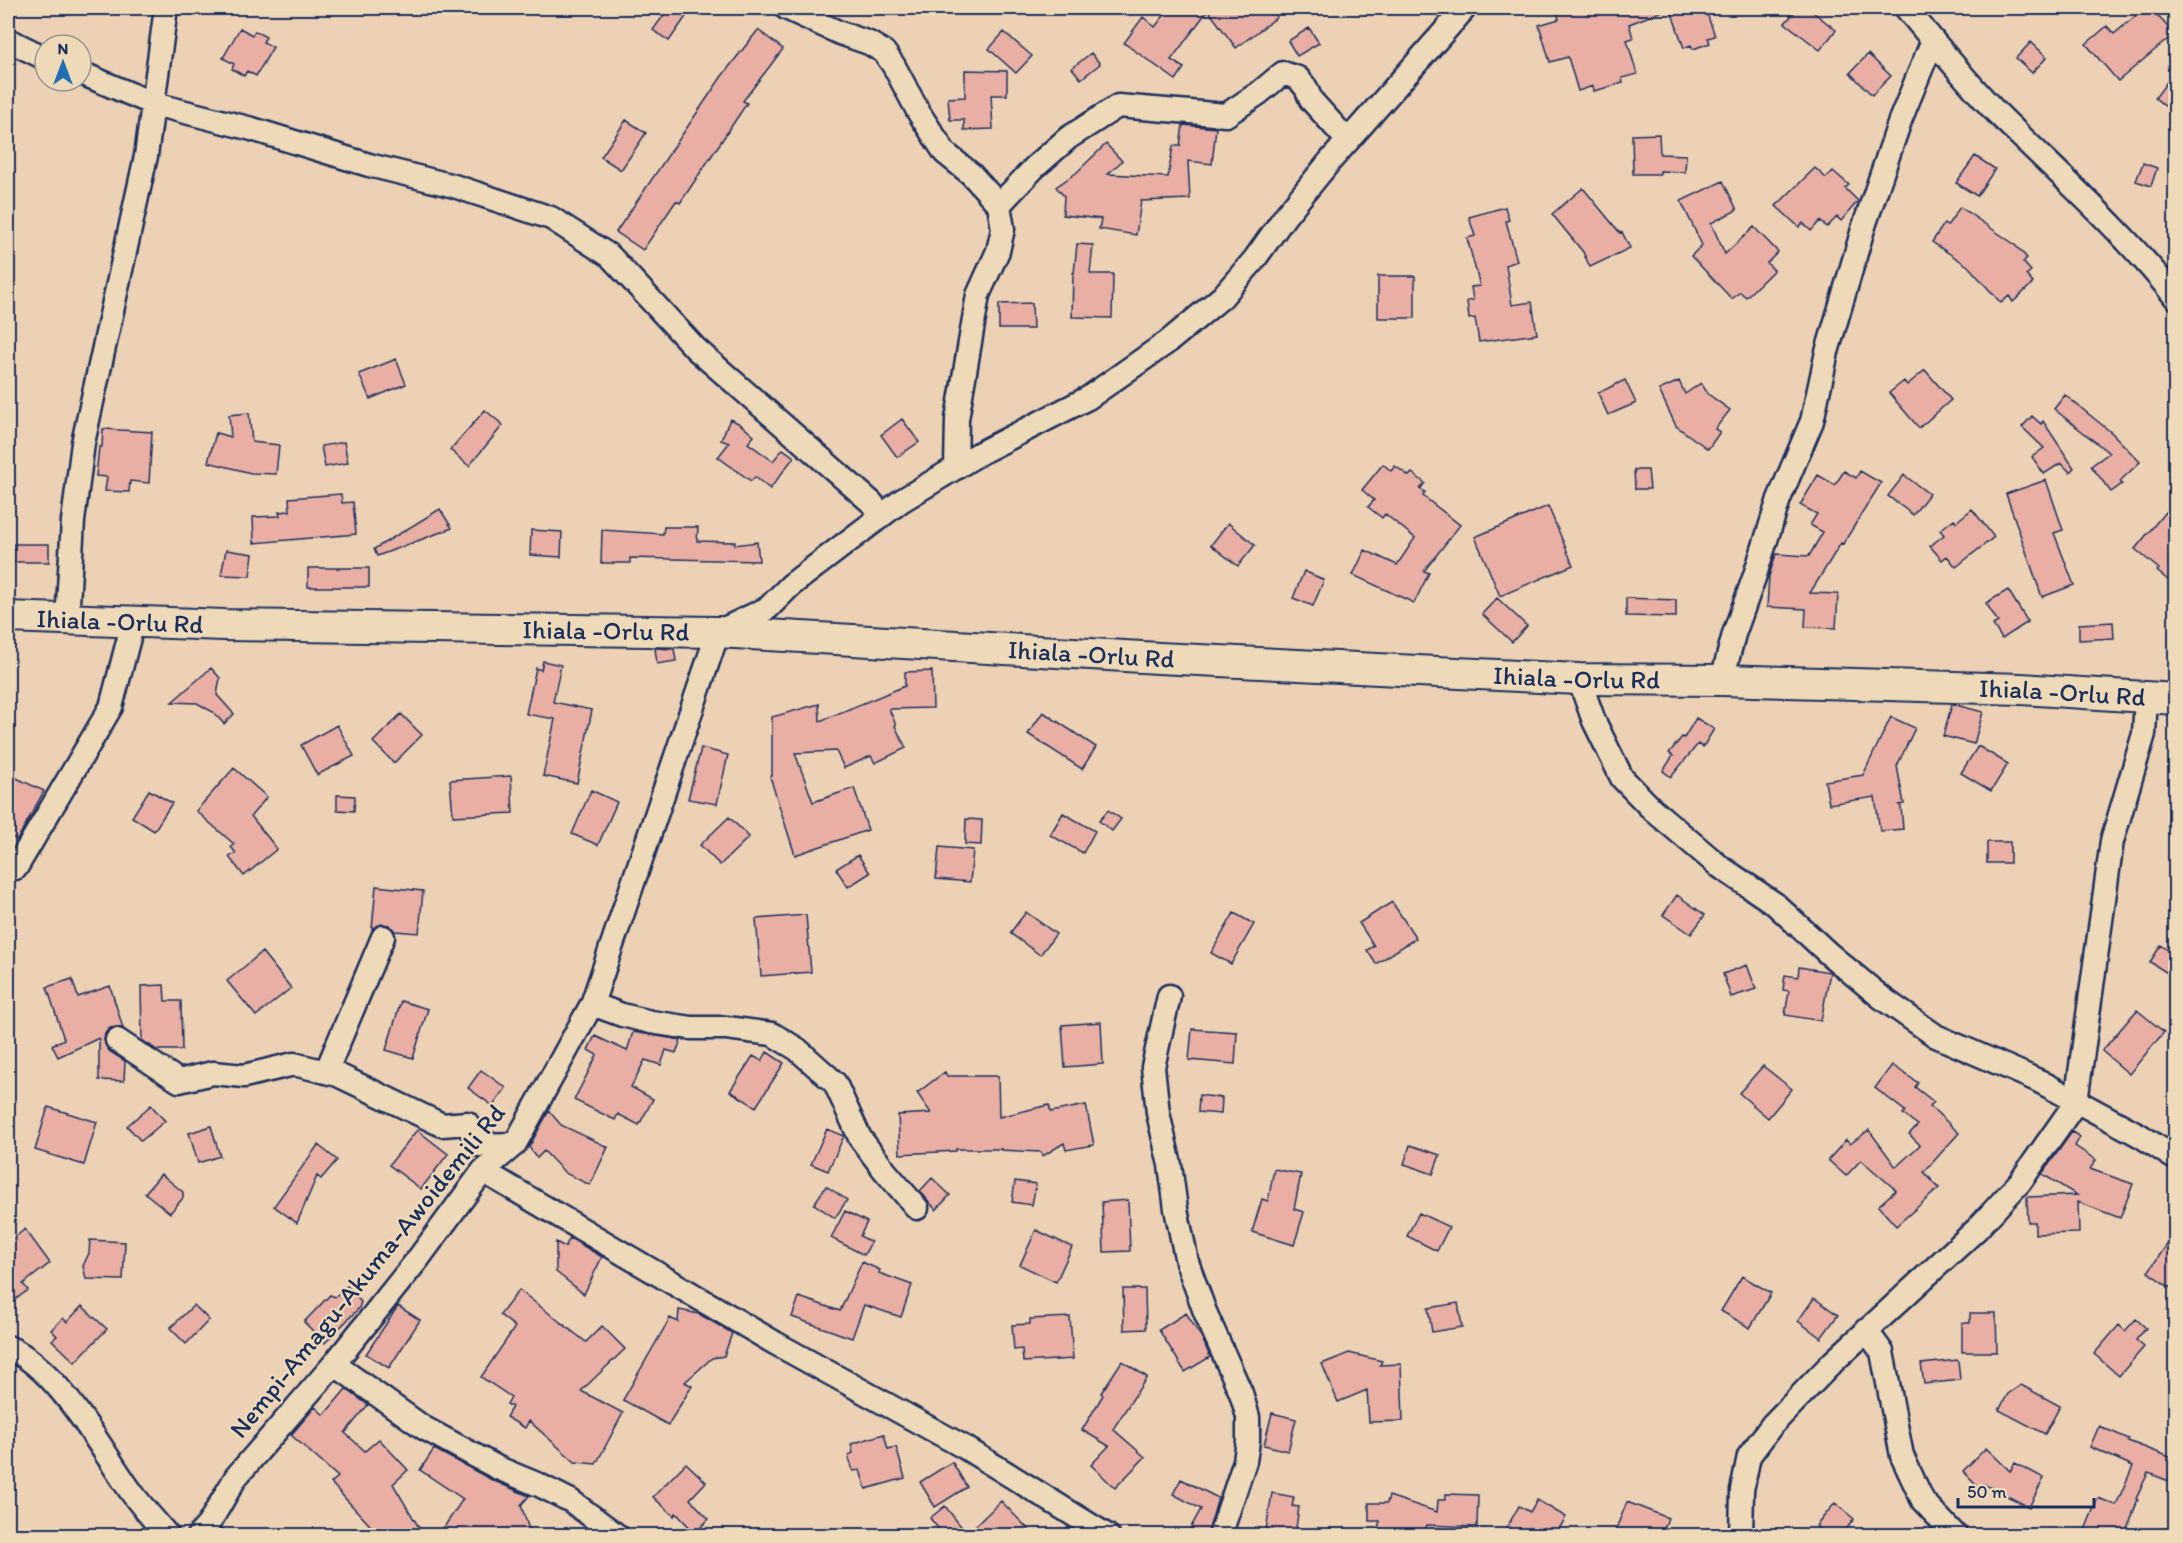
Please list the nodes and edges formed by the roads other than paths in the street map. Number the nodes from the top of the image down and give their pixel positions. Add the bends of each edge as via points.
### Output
1 (166, 8) edge
2 (786, 8) edge
3 (1465, 8) edge
4 (1906, 8) edge
5 (8, 40) edge
6 (1933, 40) junction
7 (33, 52) edge
8 (93, 78) edge
9 (154, 104) junction
10 (1348, 141) junction
11 (999, 205) junction
12 (2175, 298) edge
13 (956, 468) junction
14 (881, 515) junction
15 (8, 617) edge
16 (67, 621) junction
17 (133, 622) junction
18 (718, 632) junction
19 (1579, 679) junction
20 (1722, 680) junction
21 (2161, 698) edge
22 (8, 865) edge
23 (383, 937) dead end
24 (1168, 996) dead end
25 (592, 1004) junction
26 (117, 1040) dead end
27 (326, 1072) junction
28 (2076, 1101) junction
29 (515, 1144) junction
30 (2175, 1159) edge
31 (483, 1171) junction
32 (917, 1208) dead end
33 (1866, 1330) junction
34 (8, 1347) edge
35 (334, 1364) junction
36 (168, 1536) edge
37 (198, 1536) edge
38 (618, 1536) edge
39 (1108, 1536) edge
40 (1220, 1536) edge
41 (1740, 1536) edge
42 (1956, 1536) edge

1 - 9 street
2 - 11 street via 884,52 945,153
3 - 10 street
4 - 6 street
5 - 7 street
6 - 12 street via 1992,107 2154,270
6 - 20 street via 1863,229 1827,352 1812,421 1779,499
8 - 9 street
9 - 14 street via 454,186 551,218 610,256 696,350
9 - 16 street via 83,443
10 - 11 street via 1311,100 1298,78 1283,73 1226,115 1118,106 1068,138
10 - 13 street via 1222,297 1169,341 1088,398
11 - 13 street via 1003,229 976,306 957,419
13 - 14 street
14 - 18 street via 791,585 768,608
15 - 16 main road, Ihiala -Orlu Rd
16 - 17 main road, Ihiala -Orlu Rd
17 - 18 main road, Ihiala -Orlu Rd
17 - 22 street via 111,707 16,868
18 - 19 main road, Ihiala -Orlu Rd
18 - 25 street, Nempi-Amagu-Akuma-Awoidemili Rd
19 - 20 main road, Ihiala -Orlu Rd
19 - 28 street via 1622,778 1719,866 1775,904 1882,998 1936,1036
20 - 21 main road, Ihiala -Orlu Rd via 2021,689
21 - 28 street via 2144,734 2112,841
23 - 27 street
24 - 40 street via 1154,1066 1158,1113 1176,1209 1187,1262 1248,1417 1245,1461
25 - 29 street, Nempi-Amagu-Akuma-Awoidemili Rd
25 - 32 street via 651,1022 772,1034 797,1049 835,1083 860,1138
26 - 27 street via 179,1081 213,1073 244,1076 294,1064
27 - 29 street via 442,1125 467,1123 479,1145
28 - 30 street
28 - 33 street via 2020,1182 1992,1213
29 - 31 street, Nempi-Amagu-Akuma-Awoidemili Rd
31 - 35 street, Nempi-Amagu-Akuma-Awoidemili Rd
31 - 39 street via 964,1447
33 - 41 street via 1772,1425 1749,1456 1742,1490
33 - 42 street via 1882,1352 1902,1456 1923,1501
34 - 36 street via 37,1364 56,1386 133,1495
35 - 37 street, Nempi-Amagu-Akuma-Awoidemili Rd via 236,1477
35 - 38 street via 424,1428 571,1501

